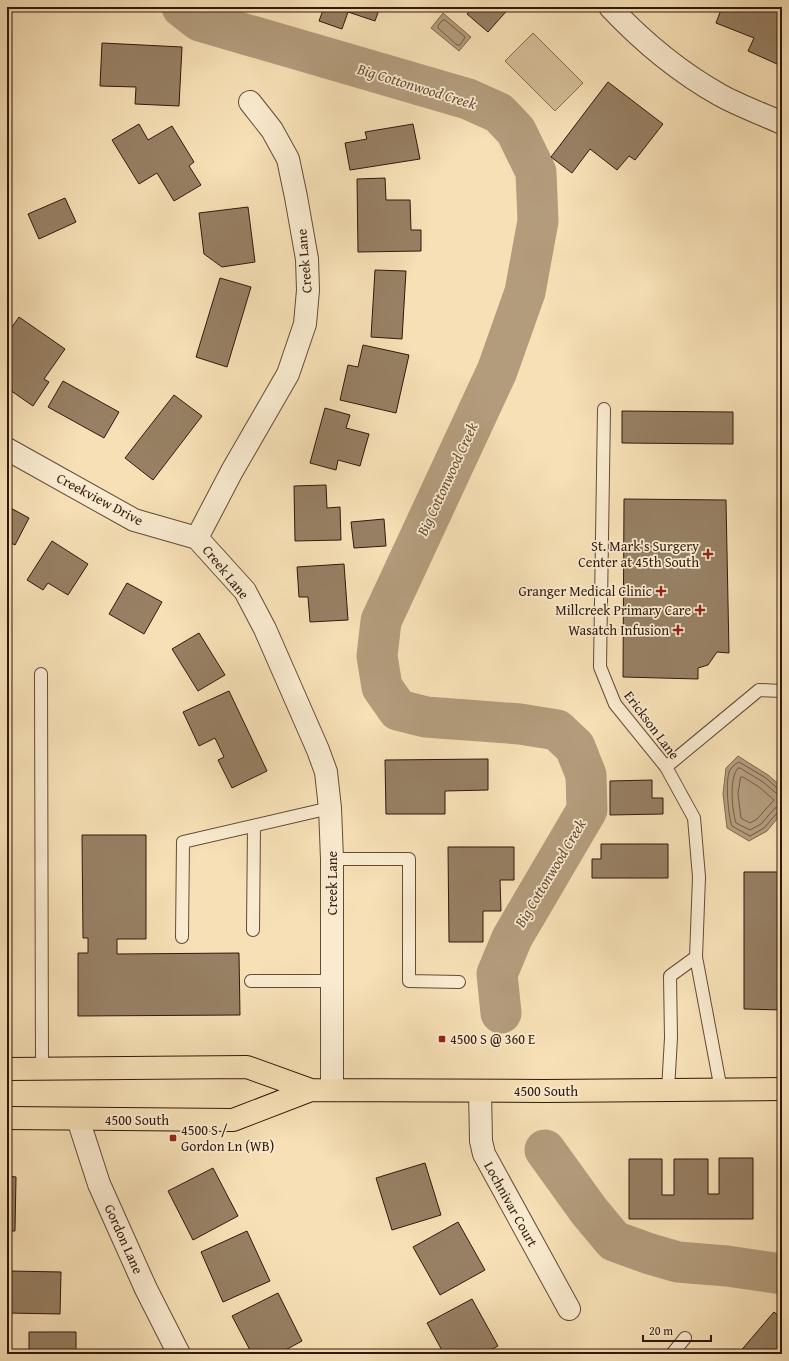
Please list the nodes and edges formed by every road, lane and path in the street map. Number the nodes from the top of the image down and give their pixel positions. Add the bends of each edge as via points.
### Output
1 (610, 7) edge
2 (250, 102) dead end
3 (782, 123) edge
4 (604, 409) dead end
5 (7, 449) edge
6 (197, 538) junction
7 (41, 674) dead end
8 (782, 691) edge
9 (666, 767) junction
10 (330, 808) junction
11 (254, 826) junction
12 (332, 859) junction
13 (253, 930) dead end
14 (182, 937) dead end
15 (696, 957) junction
16 (251, 981) dead end
17 (332, 981) junction
18 (460, 982) dead end
19 (7, 1069) edge
20 (42, 1069) junction
21 (782, 1089) edge
22 (310, 1090) junction
23 (332, 1090) junction
24 (668, 1090) junction
25 (721, 1090) junction
26 (480, 1091) junction
27 (7, 1118) edge
28 (78, 1119) junction
29 (569, 1309) dead end
30 (685, 1338) dead end
31 (179, 1354) edge
32 (672, 1354) edge

1 - 3 street via 672,64 720,95
2 - 6 street, Creek Lane via 272,130 288,159 307,259 305,324 288,374
4 - 9 lane, Erickson Lane via 600,667 615,704
5 - 6 street, Creekview Drive via 134,520
6 - 10 street, Creek Lane via 245,591 264,629 318,750 326,772
7 - 20 lane
8 - 9 lane via 759,690
9 - 15 lane, Erickson Lane via 694,818 699,877
10 - 11 lane
10 - 12 street, Creek Lane
11 - 13 lane
11 - 14 lane via 183,842
12 - 17 street, Creek Lane
12 - 18 lane via 409,859 409,981
15 - 24 lane via 670,976 671,1038
15 - 25 lane, Erickson Lane
16 - 17 lane
17 - 23 street, Creek Lane
19 - 20 main road, 4500 South
20 - 22 main road, 4500 South via 247,1068
21 - 25 main road, 4500 South
22 - 23 main road, 4500 South
22 - 28 main road, 4500 South via 233,1120
23 - 26 main road, 4500 South
24 - 25 main road, 4500 South
24 - 26 main road, 4500 South
26 - 29 street, Lochnivar Court via 481,1141 484,1154
27 - 28 main road, 4500 South
28 - 31 street, Gordon Lane via 99,1184 146,1289
30 - 32 lane

